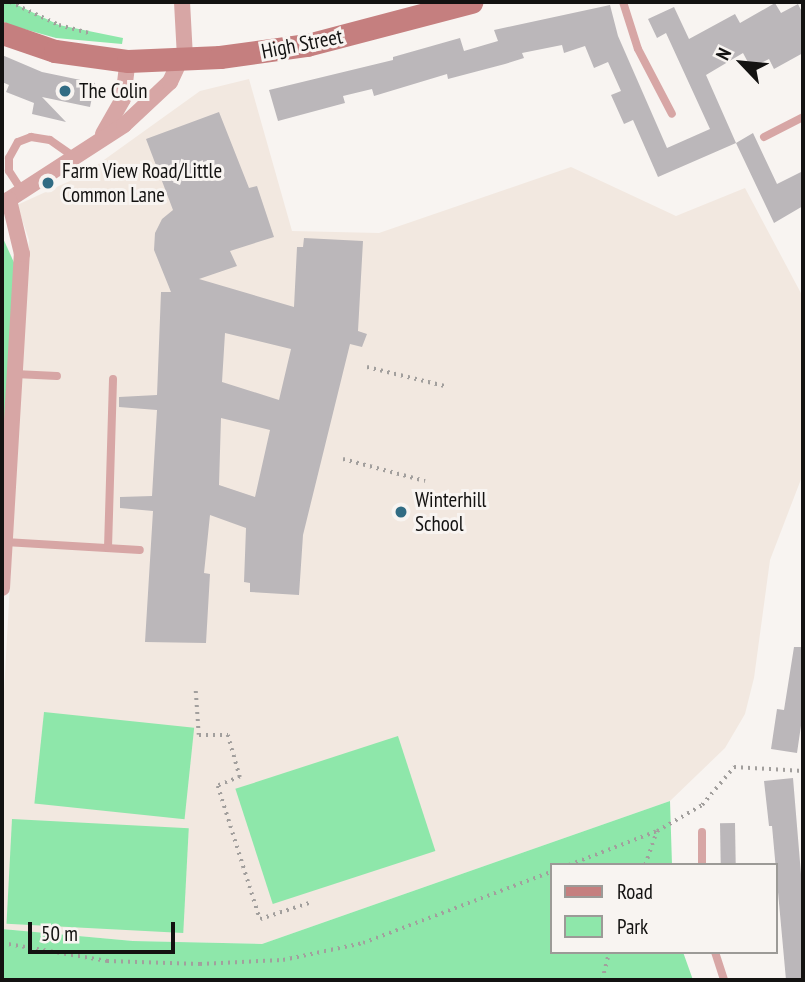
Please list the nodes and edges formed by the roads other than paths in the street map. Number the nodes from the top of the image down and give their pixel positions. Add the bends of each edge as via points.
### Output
1 (182, 2) edge
2 (471, 2) edge
3 (623, 2) edge
4 (2, 33) edge
5 (183, 58) junction
6 (128, 61) junction
7 (672, 114) dead end
8 (803, 117) edge
9 (764, 137) dead end
10 (99, 139) junction
11 (74, 156) junction
12 (11, 198) edge
13 (15, 374) junction
14 (57, 376) dead end
15 (113, 379) dead end
16 (5, 542) junction
17 (108, 548) junction
18 (140, 550) dead end
19 (2, 588) edge
20 (702, 832) dead end
21 (702, 863) edge
22 (716, 954) edge
23 (724, 980) edge

1 - 5 street
2 - 5 street, High Street via 307,45
3 - 7 lane via 638,49
4 - 6 street, High Street via 55,51
5 - 6 street, High Street
5 - 10 street via 157,97
6 - 10 street via 123,99
8 - 9 lane
10 - 11 street
11 - 12 street
11 - 12 lane via 50,140 32,137 18,142 9,158
12 - 13 street via 23,254
13 - 14 lane
13 - 16 street
15 - 17 lane
16 - 17 lane
16 - 19 street
17 - 18 lane
20 - 21 lane
22 - 23 lane

